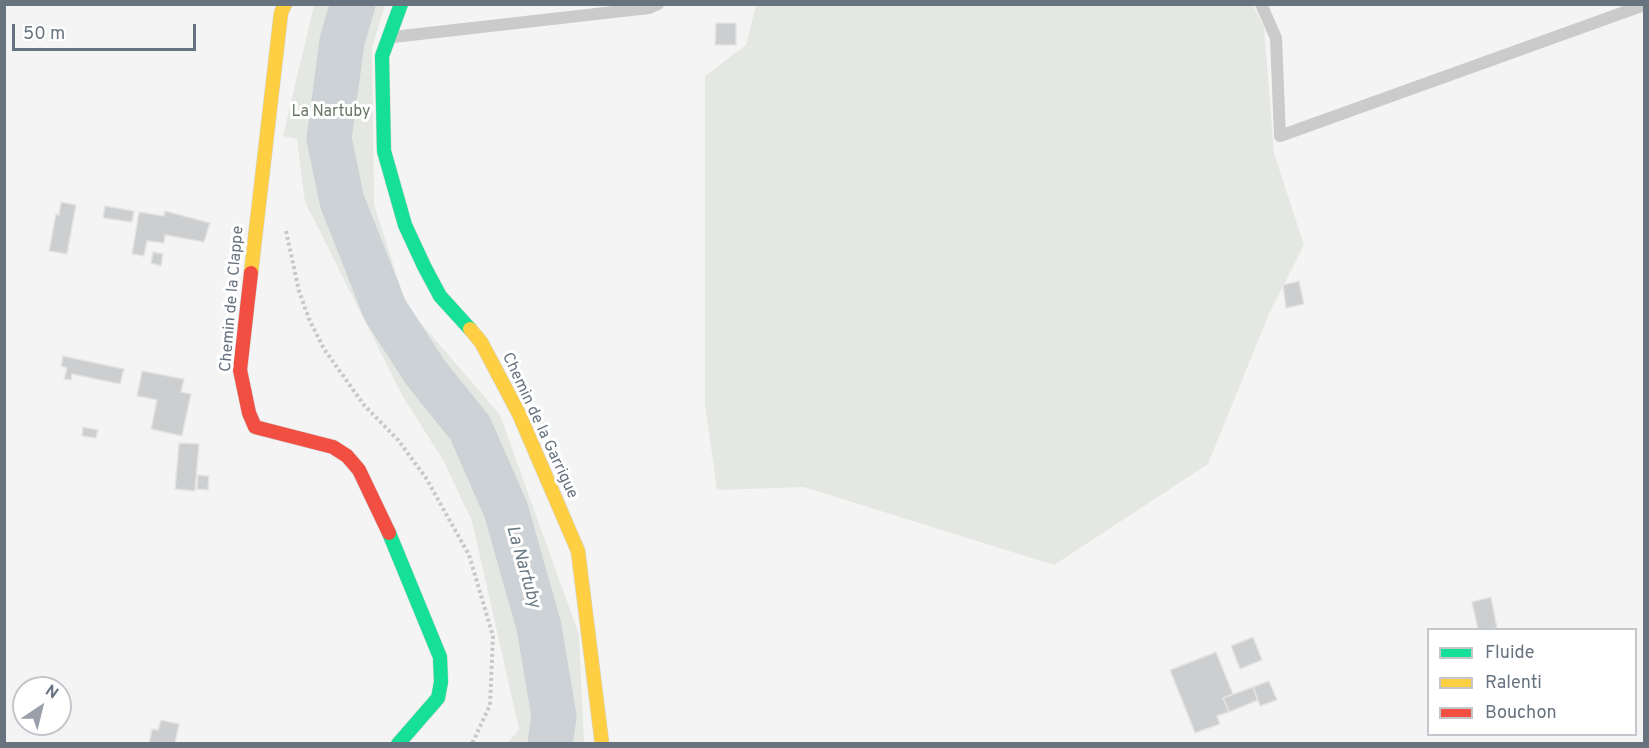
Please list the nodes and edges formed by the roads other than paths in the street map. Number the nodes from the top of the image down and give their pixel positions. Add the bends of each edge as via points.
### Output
1 (285, 4) edge
2 (401, 4) edge
3 (658, 4) edge
4 (1261, 4) edge
5 (1644, 5) edge
6 (388, 38) junction
7 (398, 744) edge
8 (602, 744) edge

1 - 7 street, Chemin de la Clappe via 240,370 255,427 333,447 359,470 405,568 440,657 441,682 432,708
2 - 6 street, Chemin de la Garrigue
3 - 6 lane
4 - 5 lane via 1276,38 1280,136
6 - 8 street, Chemin de la Garrigue via 382,56 384,151 405,225 440,296 482,342 519,414 578,550

